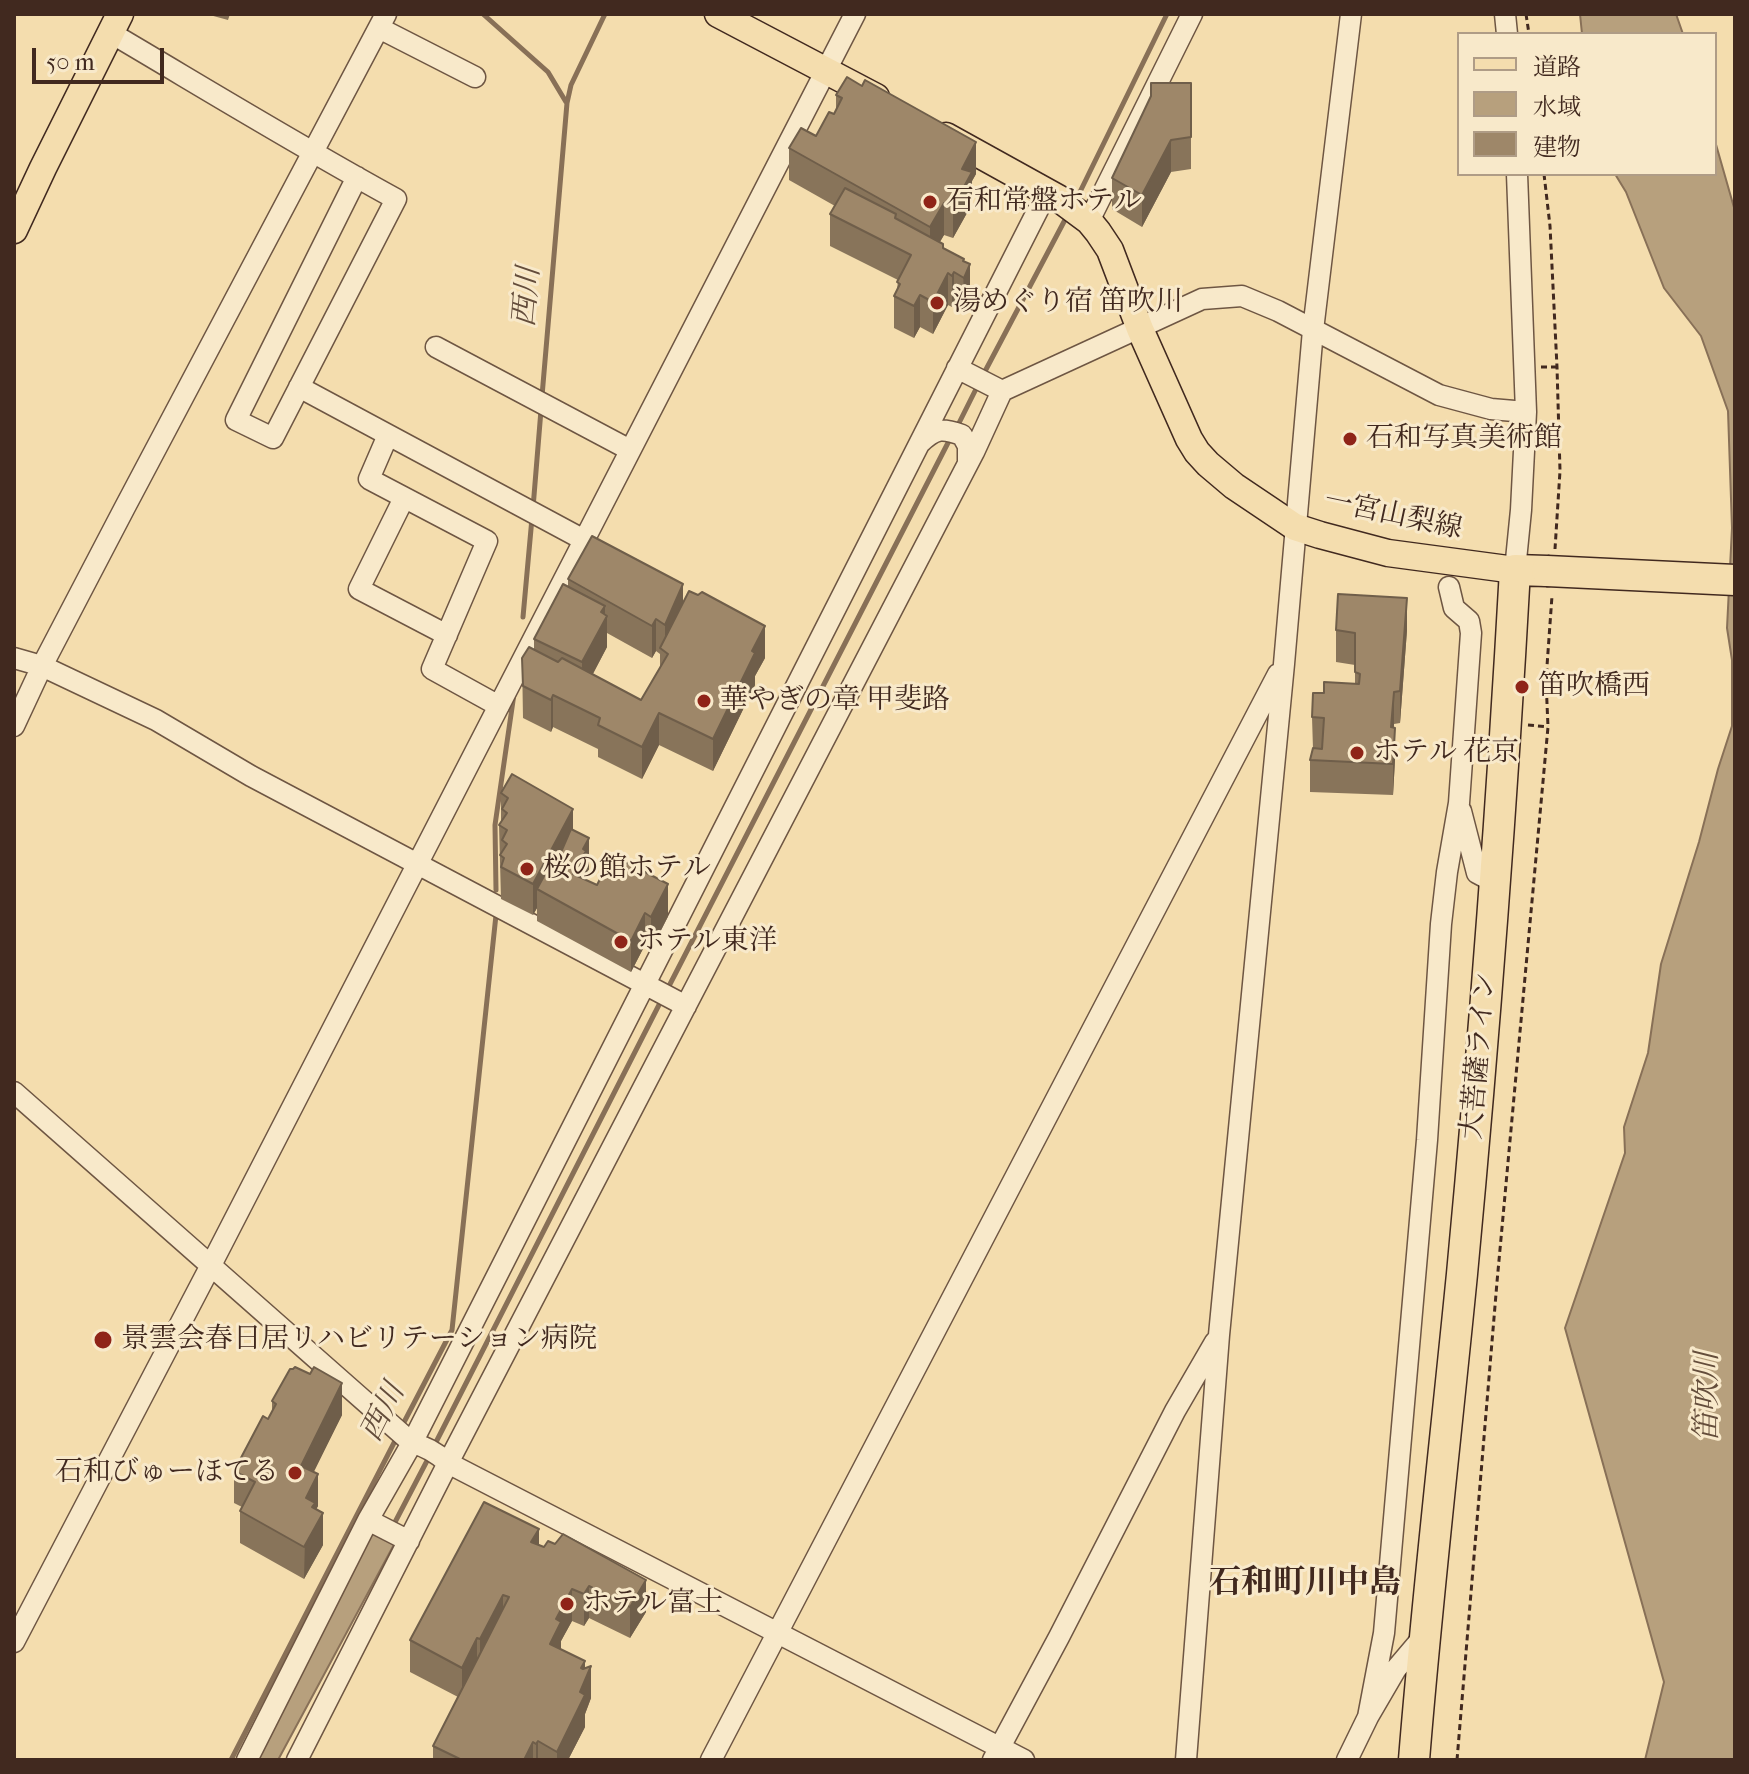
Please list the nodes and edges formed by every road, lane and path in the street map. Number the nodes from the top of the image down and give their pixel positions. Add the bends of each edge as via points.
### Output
1 (718, 14) edge
2 (855, 14) edge
3 (1192, 14) edge
4 (1351, 14) edge
5 (383, 21) edge
6 (116, 24) edge
7 (826, 69) junction
8 (475, 77) dead end
9 (895, 108) edge
10 (923, 123) edge
11 (312, 154) junction
12 (1517, 176) edge
13 (1544, 176) edge
14 (357, 177) junction
15 (1067, 205) junction
16 (14, 230) edge
17 (1140, 329) junction
18 (1313, 330) junction
19 (436, 347) dead end
20 (979, 380) junction
21 (299, 387) junction
22 (1526, 412) junction
23 (388, 435) junction
24 (918, 446) junction
25 (630, 450) junction
26 (968, 463) junction
27 (404, 498) junction
28 (1295, 527) junction
29 (584, 540) junction
30 (1515, 570) junction
31 (1551, 574) junction
32 (1735, 580) edge
33 (1449, 587) dead end
34 (447, 635) junction
35 (14, 658) edge
36 (1284, 664) junction
37 (42, 666) junction
38 (499, 706) junction
39 (1518, 724) dead end
40 (14, 726) edge
41 (1548, 727) junction
42 (1459, 803) junction
43 (418, 863) junction
44 (1494, 882) junction
45 (644, 983) junction
46 (686, 1006) junction
47 (14, 1092) edge
48 (210, 1267) junction
49 (1219, 1335) junction
50 (411, 1441) junction
51 (444, 1460) junction
52 (372, 1522) junction
53 (404, 1538) junction
54 (778, 1633) junction
55 (1424, 1636) junction
56 (14, 1642) edge
57 (1368, 1717) junction
58 (996, 1754) edge
59 (247, 1760) edge
60 (297, 1760) edge
61 (711, 1760) edge
62 (1024, 1760) edge
63 (1186, 1760) edge
64 (1347, 1760) edge
65 (1414, 1760) edge
66 (1457, 1760) edge

1 - 7 main road
2 - 7 street
3 - 15 street
4 - 18 street
5 - 8 street
5 - 11 street
6 - 11 street
6 - 16 main road
7 - 9 main road
7 - 25 street
10 - 15 main road, 一宮山梨線
11 - 14 street
11 - 37 street
12 - 22 street
13 - 31 path via 1560,471
14 - 21 street via 396,199
14 - 21 street via 236,420 273,438
15 - 17 main road, 一宮山梨線 via 1110,250
15 - 20 street
17 - 18 street via 1202,299 1242,296
17 - 20 street
17 - 28 main road, 一宮山梨線 via 1197,452 1234,486
18 - 22 street via 1439,395
18 - 28 street
19 - 25 street
20 - 24 street
20 - 26 street
21 - 23 street
22 - 30 street
23 - 27 street via 369,479
23 - 29 street
24 - 26 street via 932,432 962,435
24 - 45 street
25 - 29 street
26 - 46 street
27 - 34 street via 487,541
27 - 34 street via 359,589
28 - 30 main road, 一宮山梨線 via 1388,553
28 - 36 street
29 - 38 street
30 - 31 highway
30 - 44 highway, 大菩薩ライン
31 - 32 highway, bridge
31 - 41 path
33 - 42 street via 1454,608 1469,621 1471,633
34 - 38 street via 432,669
35 - 37 street
36 - 49 street
36 - 54 street
37 - 40 street
37 - 43 street via 156,720
38 - 43 street
39 - 41 path
41 - 66 path
42 - 44 street via 1477,873
42 - 57 street via 1441,924 1384,1633
43 - 45 street
43 - 48 street
44 - 55 highway, 大菩薩ライン
45 - 46 street
45 - 50 street
46 - 51 street
47 - 48 street
48 - 50 street
48 - 56 street
49 - 58 street
49 - 63 street
50 - 51 street
50 - 52 street
51 - 53 street
51 - 54 street
52 - 53 street
52 - 59 street
53 - 60 street
54 - 58 street
54 - 61 street
55 - 57 street via 1396,1669
55 - 65 highway, 大菩薩ライン
57 - 64 street
58 - 62 street

